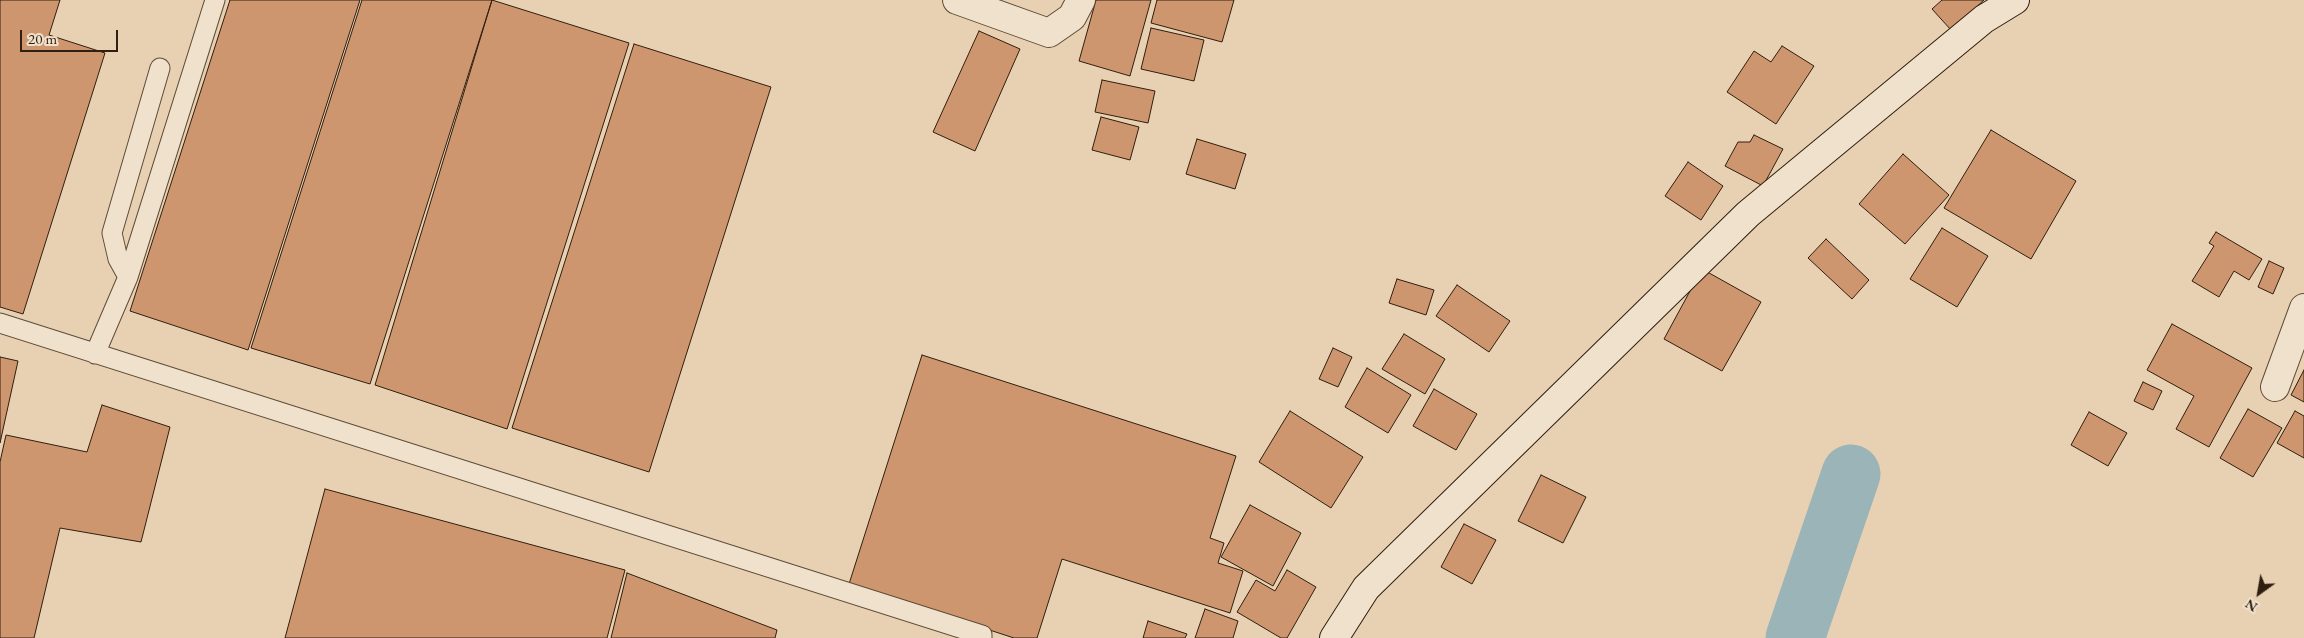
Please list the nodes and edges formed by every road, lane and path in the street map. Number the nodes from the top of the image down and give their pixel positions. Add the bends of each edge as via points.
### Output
1 (215, 0) edge
2 (957, 0) edge
3 (1081, 0) edge
4 (2015, 0) edge
5 (160, 68) dead end
6 (128, 277) junction
7 (2304, 308) edge
8 (0, 323) edge
9 (95, 354) junction
10 (2275, 388) dead end
11 (982, 638) edge
12 (1334, 638) edge

1 - 6 lane
2 - 3 street via 1048,33 1072,17
4 - 12 street via 1984,19 1748,214 1366,588
5 - 6 lane via 112,233 118,259
6 - 9 lane
7 - 10 street
8 - 9 lane
9 - 11 lane via 982,635

